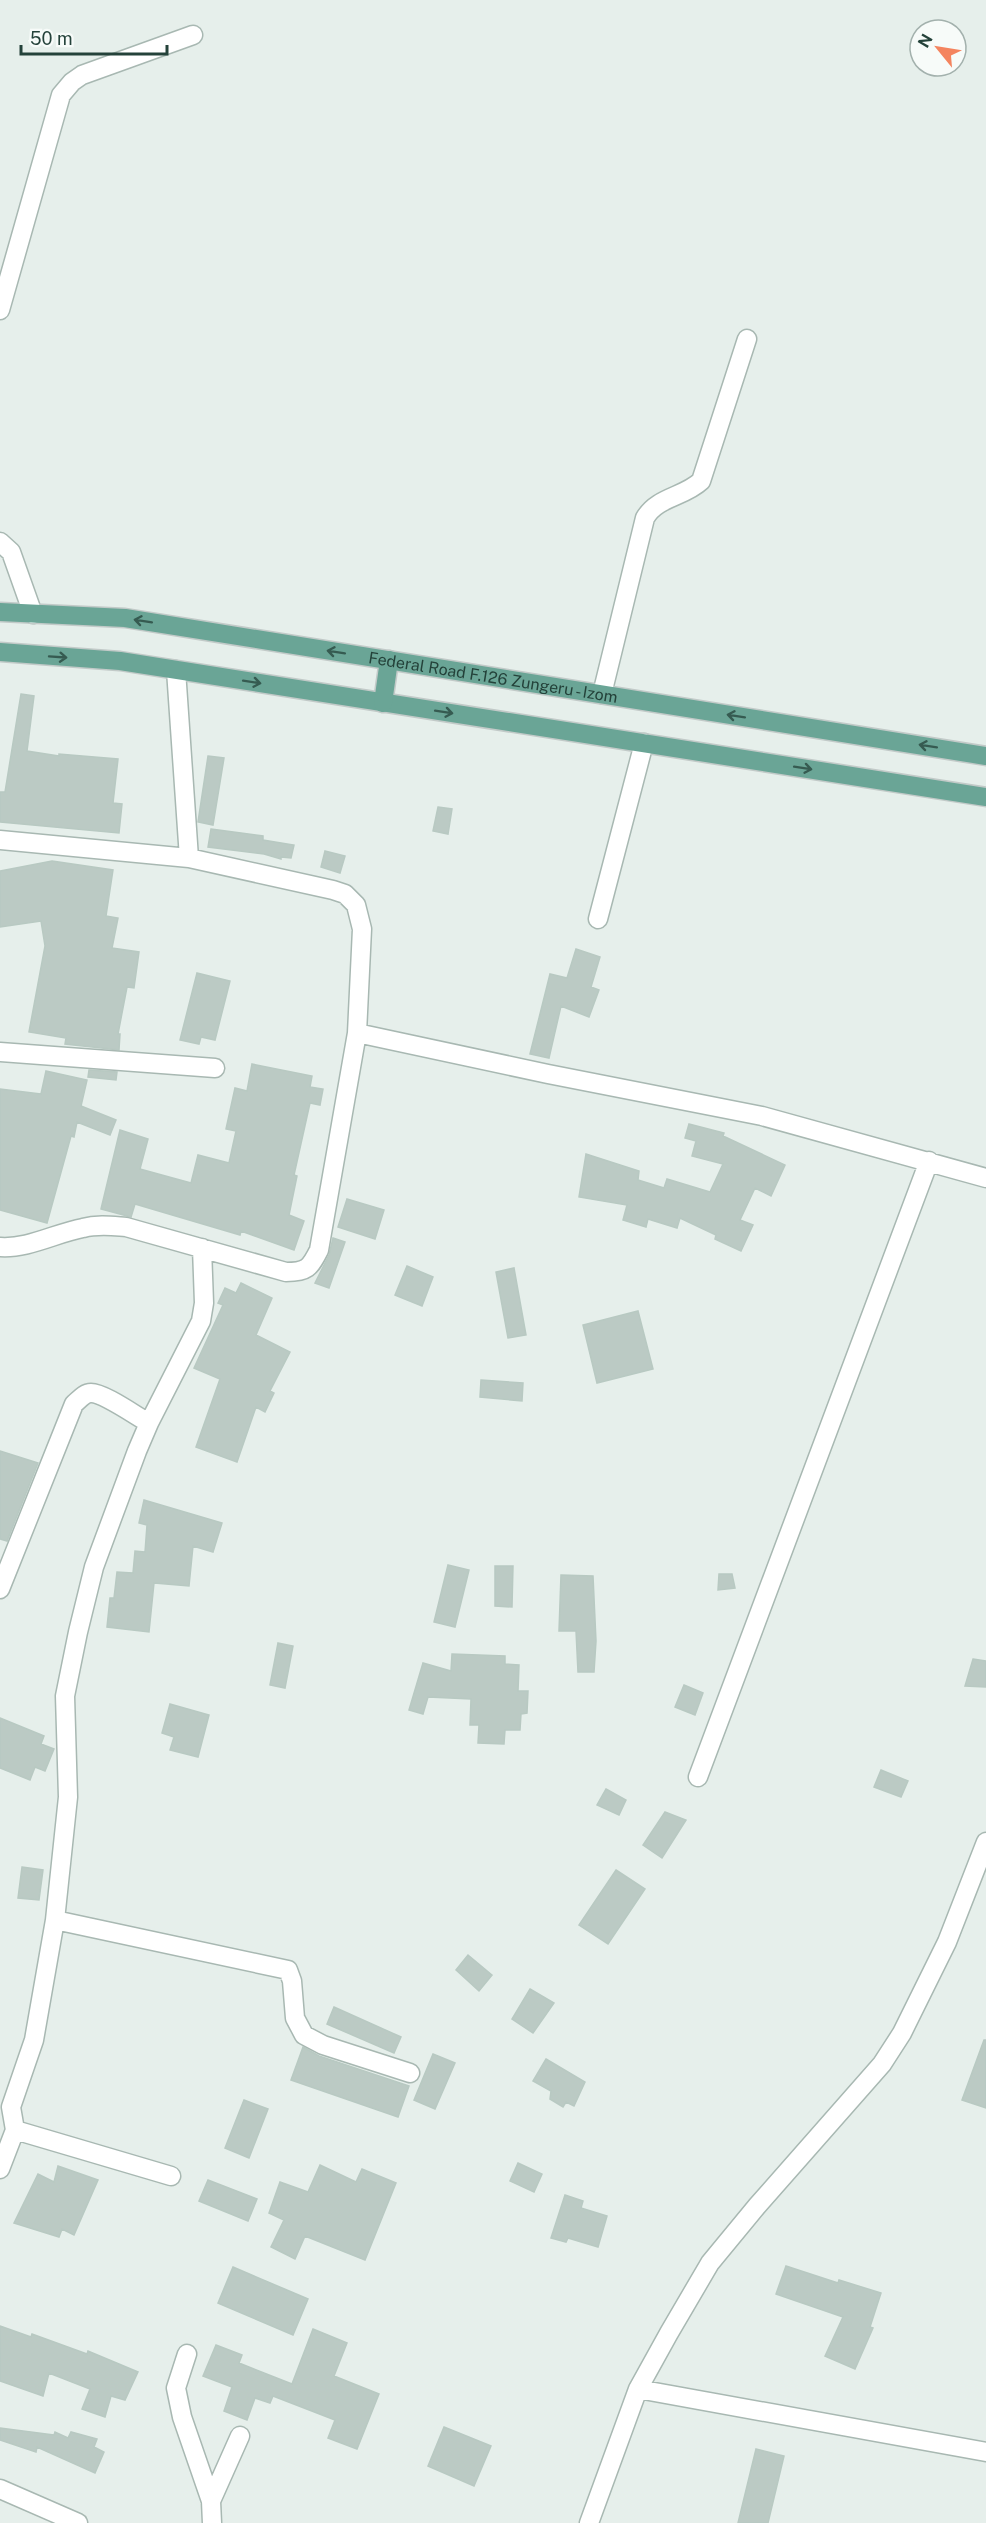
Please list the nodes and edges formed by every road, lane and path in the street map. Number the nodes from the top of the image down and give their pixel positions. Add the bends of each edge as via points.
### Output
1 (193, 35) dead end
2 (0, 310) edge
3 (747, 339) dead end
4 (0, 542) edge
5 (0, 612) edge
6 (33, 614) junction
7 (0, 652) edge
8 (389, 660) junction
9 (177, 670) junction
10 (602, 694) junction
11 (383, 702) junction
12 (644, 742) junction
13 (986, 756) edge
14 (986, 797) edge
15 (0, 840) edge
16 (189, 858) junction
17 (598, 918) dead end
18 (357, 1034) junction
19 (0, 1052) edge
20 (215, 1068) dead end
21 (929, 1161) junction
22 (986, 1178) edge
23 (0, 1247) edge
24 (202, 1248) junction
25 (149, 1423) junction
26 (0, 1589) edge
27 (698, 1777) dead end
28 (986, 1842) edge
29 (55, 1920) junction
30 (410, 2073) dead end
31 (5, 2105) edge
32 (15, 2130) junction
33 (0, 2169) edge
34 (171, 2176) dead end
35 (187, 2354) dead end
36 (638, 2389) junction
37 (240, 2436) dead end
38 (986, 2452) edge
39 (0, 2489) edge
40 (210, 2501) junction
41 (78, 2523) edge
42 (212, 2523) edge
43 (589, 2523) edge

1 - 2 street via 82,75 62,95
3 - 10 street via 701,481 651,508 645,518
4 - 6 street via 10,552
5 - 6 main road, Federal Road F.126 Zungeru - Izom
8 -> 6 main road, Federal Road F.126 Zungeru - Izom via 125,618
7 -> 9 main road via 120,661
8 - 10 main road, Federal Road F.126 Zungeru - Izom
8 - 11 main road
9 -> 11 main road
9 - 16 street
13 -> 10 main road, Federal Road F.126 Zungeru - Izom
11 -> 12 main road
12 -> 14 main road
12 - 17 street
15 - 16 street
16 - 18 street via 333,890 345,894 356,905 362,929
18 - 21 street via 762,1116
18 - 24 street via 319,1250 312,1264 302,1272 286,1272
19 - 20 street
21 - 22 street
21 - 27 street
23 - 24 street via 105,1225
24 - 25 street via 201,1321
25 - 26 street via 91,1393 74,1404
25 - 29 street via 94,1567 64,1696 68,1797
28 - 36 street via 947,1942 902,2033 882,2064 710,2263
29 - 30 street via 288,1970 295,2018 304,2035 323,2045
29 - 31 street via 34,2040
31 - 32 street
32 - 33 street
32 - 34 street
35 - 40 street via 176,2388
36 - 38 street
36 - 43 street
37 - 40 street
39 - 41 street
40 - 42 street

